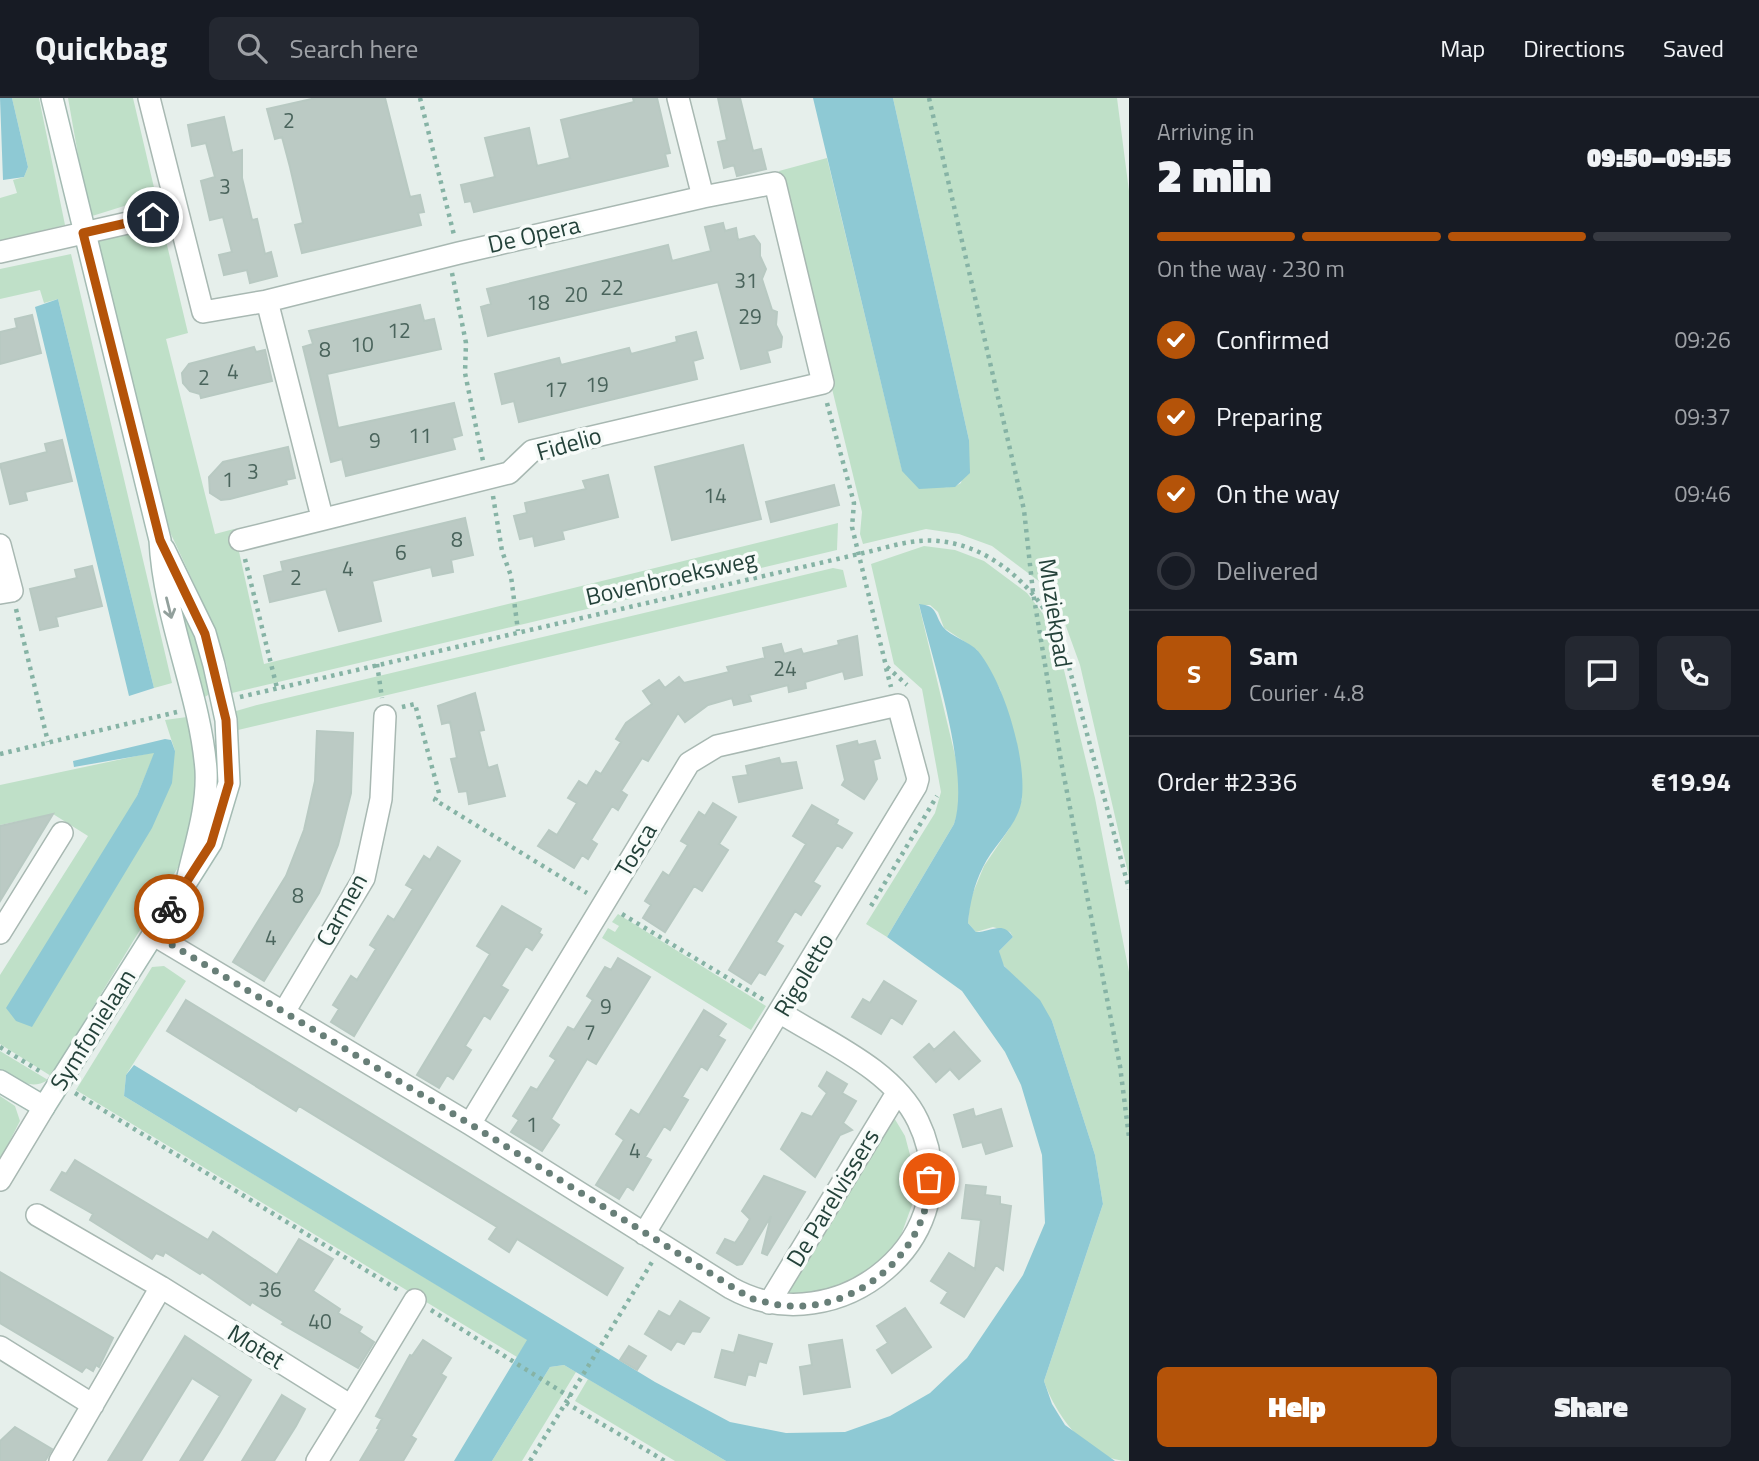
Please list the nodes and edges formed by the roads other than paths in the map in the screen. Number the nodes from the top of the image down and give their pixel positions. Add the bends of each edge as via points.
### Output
1 (52, 98) edge
2 (149, 98) edge
3 (678, 98) edge
4 (703, 197) junction
5 (176, 212) junction
6 (83, 233) junction
7 (0, 252) edge
8 (267, 301) junction
9 (322, 517) junction
10 (160, 540) junction
11 (240, 540) road end
12 (0, 545) edge
13 (6, 592) edge
14 (906, 699) joint
15 (385, 714) road end
16 (62, 833) dead end
17 (187, 881) junction
18 (0, 933) edge
19 (154, 934) junction
20 (284, 1012) junction
21 (781, 1013) junction
22 (0, 1081) edge
23 (897, 1093) junction
24 (44, 1108) junction
25 (470, 1124) junction
26 (0, 1180) edge
27 (37, 1215) dead end
28 (644, 1234) junction
29 (161, 1287) junction
30 (415, 1300) road end
31 (769, 1303) junction
32 (0, 1348) edge
33 (93, 1405) junction
34 (351, 1406) junction
35 (60, 1461) edge
36 (317, 1461) edge

1 - 6 street, Symfonielaan
2 - 5 street, De Opera
3 - 4 street
4 - 8 street, De Opera
4 - 9 street, Fidelio via 775,183 823,383 532,451 509,472
5 - 6 street
5 - 8 street, De Opera via 203,313
6 - 7 street
6 - 10 street, Symfonielaan
8 - 9 street
9 - 11 street, Fidelio
10 -> 17 street, Symfonielaan via 162,582 206,770
10 - 17 street, Symfonielaan via 205,634 223,701 229,783 211,844
12 - 13 street
14 - 21 street, Rigoletto via 916,786
14 - 25 street, Tosca via 717,746 689,763
15 - 20 street, Carmen via 381,799 364,878
16 - 18 street
17 - 19 street, Symfonielaan
19 - 20 street, De Parelvissers
19 - 24 street, Symfonielaan
20 - 25 street, De Parelvissers
21 - 23 street, De Parelvissers via 874,1071
21 - 28 street, Rigoletto
22 - 24 street
23 - 31 street, De Parelvissers
23 - 31 street, De Parelvissers via 918,1121 929,1157 929,1200 913,1240 880,1277 837,1299 794,1307
24 - 26 street, Symfonielaan
25 - 28 street, De Parelvissers
27 - 29 street, Motet
28 - 31 street, De Parelvissers via 750,1298
29 - 33 street
29 - 34 street, Motet
30 - 34 street
32 - 33 street
33 - 35 street
34 - 36 street

